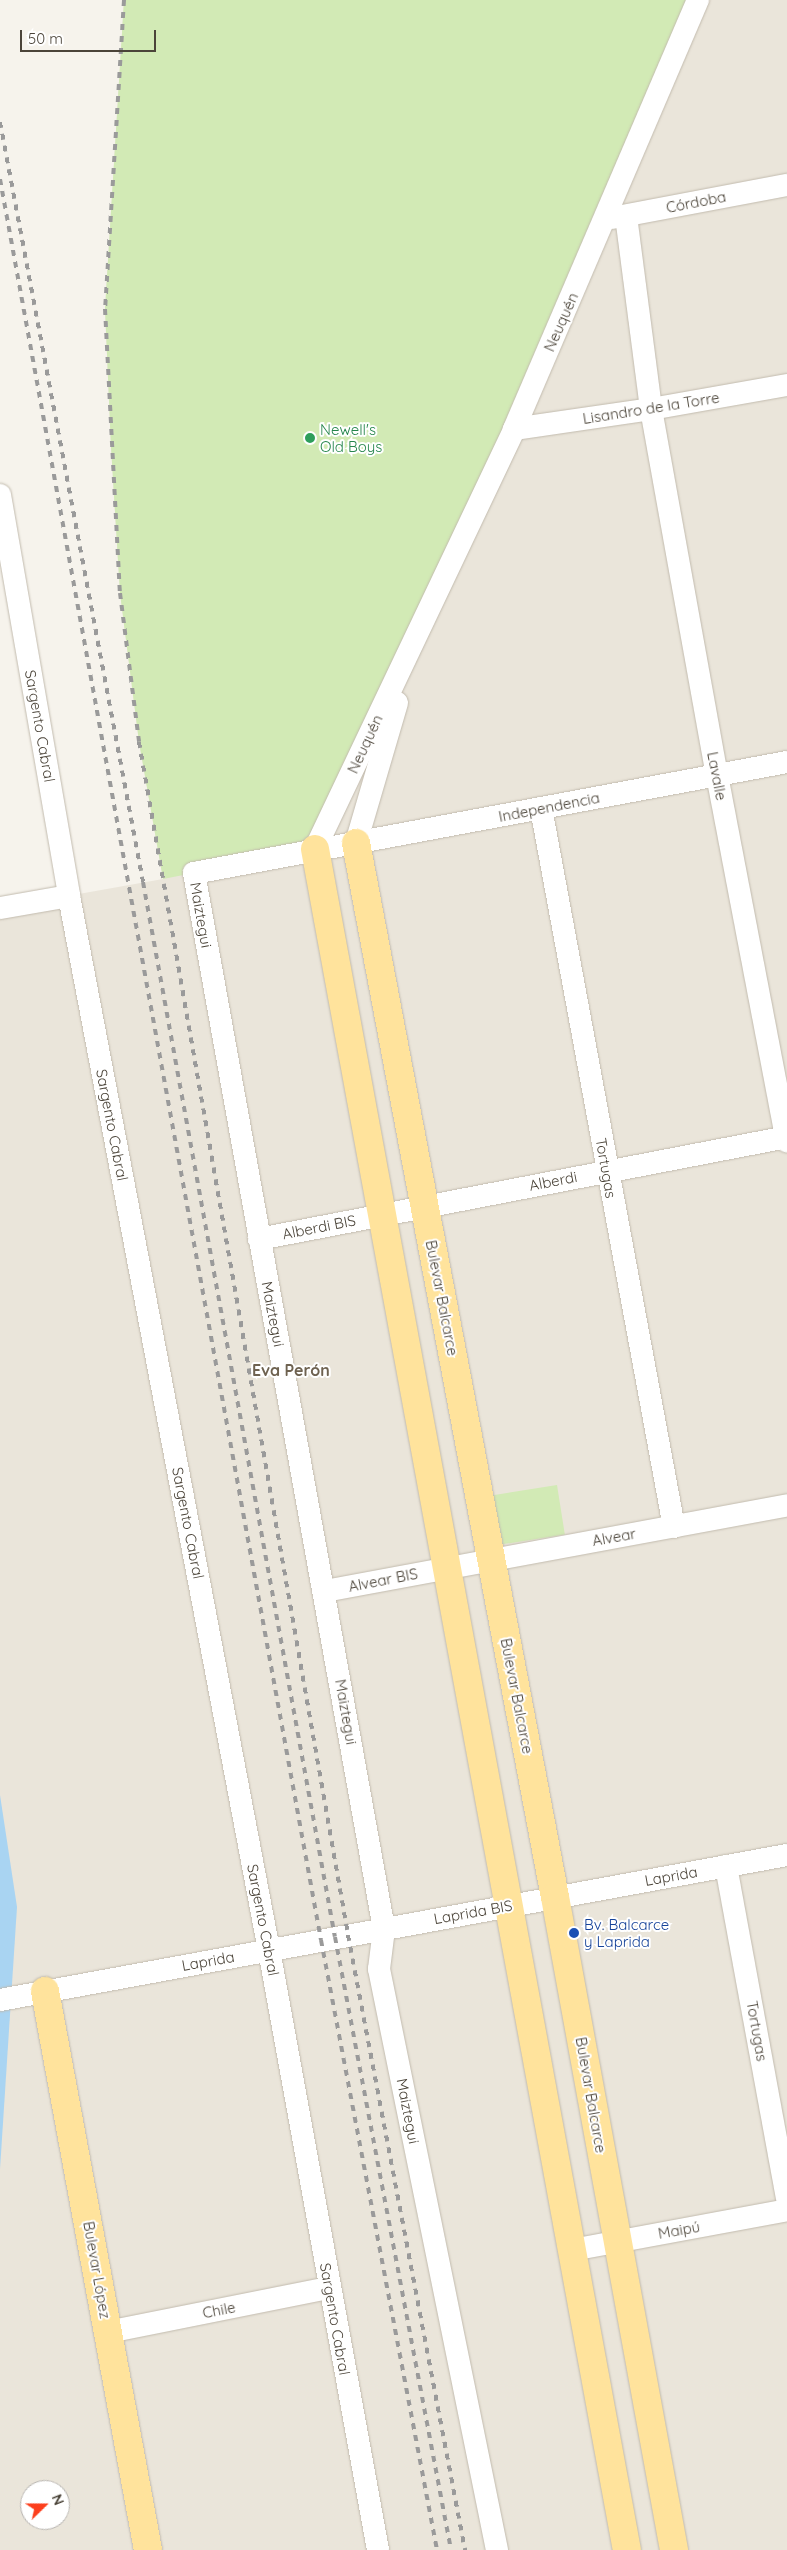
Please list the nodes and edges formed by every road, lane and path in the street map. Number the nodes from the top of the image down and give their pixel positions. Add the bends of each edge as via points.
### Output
1 (698, 0) edge
2 (787, 185) edge
3 (616, 218) junction
4 (787, 385) edge
5 (651, 409) junction
6 (514, 429) junction
7 (0, 495) edge
8 (415, 639) junction
9 (787, 762) edge
10 (717, 775) junction
11 (541, 808) junction
12 (356, 843) junction
13 (313, 850) junction
14 (194, 873) joint
15 (69, 896) junction
16 (0, 908) edge
17 (787, 1138) edge
18 (606, 1170) junction
19 (425, 1207) junction
20 (380, 1215) junction
21 (259, 1239) junction
22 (787, 1505) edge
23 (674, 1526) junction
24 (491, 1560) junction
25 (444, 1569) junction
26 (325, 1591) junction
27 (787, 1855) edge
28 (726, 1866) junction
29 (555, 1898) junction
30 (509, 1906) junction
31 (388, 1928) junction
32 (269, 1950) junction
33 (34, 1993) junction
34 (0, 2000) edge
35 (787, 2197) edge
36 (787, 2210) edge
37 (618, 2242) junction
38 (572, 2250) junction
39 (329, 2288) junction
40 (108, 2332) junction
41 (148, 2550) edge
42 (378, 2550) edge
43 (497, 2550) edge
44 (627, 2550) edge
45 (674, 2550) edge

1 - 3 street, Neuquén
2 - 3 street, Córdoba
3 - 5 street, Lavalle
3 - 6 street, Neuquén
4 - 5 street, Lisandro de la Torre
5 - 6 street, Lisandro de la Torre
5 - 10 street, Lavalle
6 - 8 street, Neuquén
7 - 15 street, Sargento Cabral
8 - 12 street, Neuquén
8 - 13 street, Neuquén
9 - 10 street, Independencia
10 - 11 street, Independencia
10 - 17 street, Lavalle
11 - 12 street, Independencia
11 - 18 street, Tortugas
12 - 13 street, Independencia
12 - 19 main road, Bulevar Balcarce
13 - 14 street, Independencia
13 - 20 main road
14 - 21 street, Maiztegui
15 - 16 street
15 - 32 street, Sargento Cabral
17 - 18 street, Alberdi
18 - 19 street, Alberdi
18 - 23 street, Tortugas
19 - 20 street, Alberdi
19 - 24 main road, Bulevar Balcarce
20 - 21 street, Alberdi BIS
20 - 25 main road
21 - 26 street, Maiztegui
22 - 23 street, Alvear
23 - 24 street, Alvear
24 - 25 street, Alvear
24 - 29 main road, Bulevar Balcarce
25 - 26 street, Alvear BIS
25 - 30 main road
26 - 31 street, Maiztegui
27 - 28 street, Laprida
28 - 29 street, Laprida
28 - 35 street, Tortugas
29 - 30 street, Laprida BIS
29 - 37 main road, Bulevar Balcarce
30 - 31 street, Laprida BIS
30 - 38 main road
31 - 32 street, Laprida
31 - 43 street, Maiztegui via 379,1969
32 - 33 street, Laprida
32 - 39 street, Sargento Cabral
33 - 34 street, Laprida
33 - 40 main road, Bulevar López
36 - 37 street, Maipú
37 - 38 street, Maipú
37 - 45 main road, Bulevar Balcarce
38 - 44 main road
39 - 40 street, Chile
39 - 42 street, Sargento Cabral
40 - 41 main road, Bulevar López

